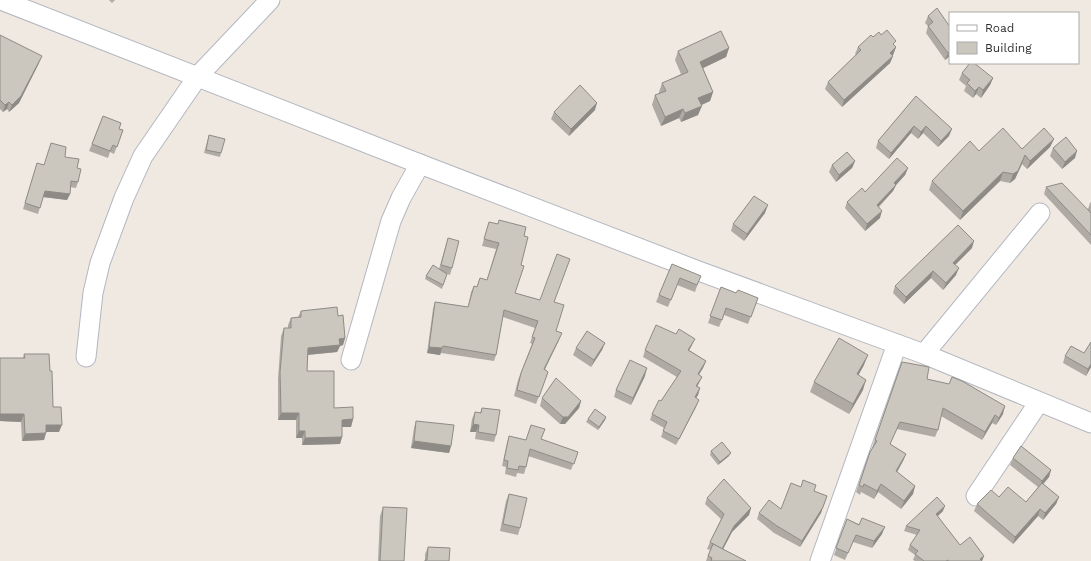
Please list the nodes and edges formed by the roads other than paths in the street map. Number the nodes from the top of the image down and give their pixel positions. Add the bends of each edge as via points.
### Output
1 (0, 0) edge
2 (270, 0) edge
3 (198, 76) junction
4 (420, 164) junction
5 (1040, 213) dead end
6 (897, 344) junction
7 (924, 354) junction
8 (86, 357) dead end
9 (351, 360) dead end
10 (1039, 402) junction
11 (1091, 423) edge
12 (976, 496) dead end
13 (820, 561) edge

1 - 3 street
2 - 3 street
3 - 4 street
3 - 8 street via 143,156 124,198 100,263 93,294
4 - 6 street
4 - 9 street via 388,228
5 - 7 street
6 - 7 street
6 - 13 street
7 - 10 street
10 - 11 street
10 - 12 street

